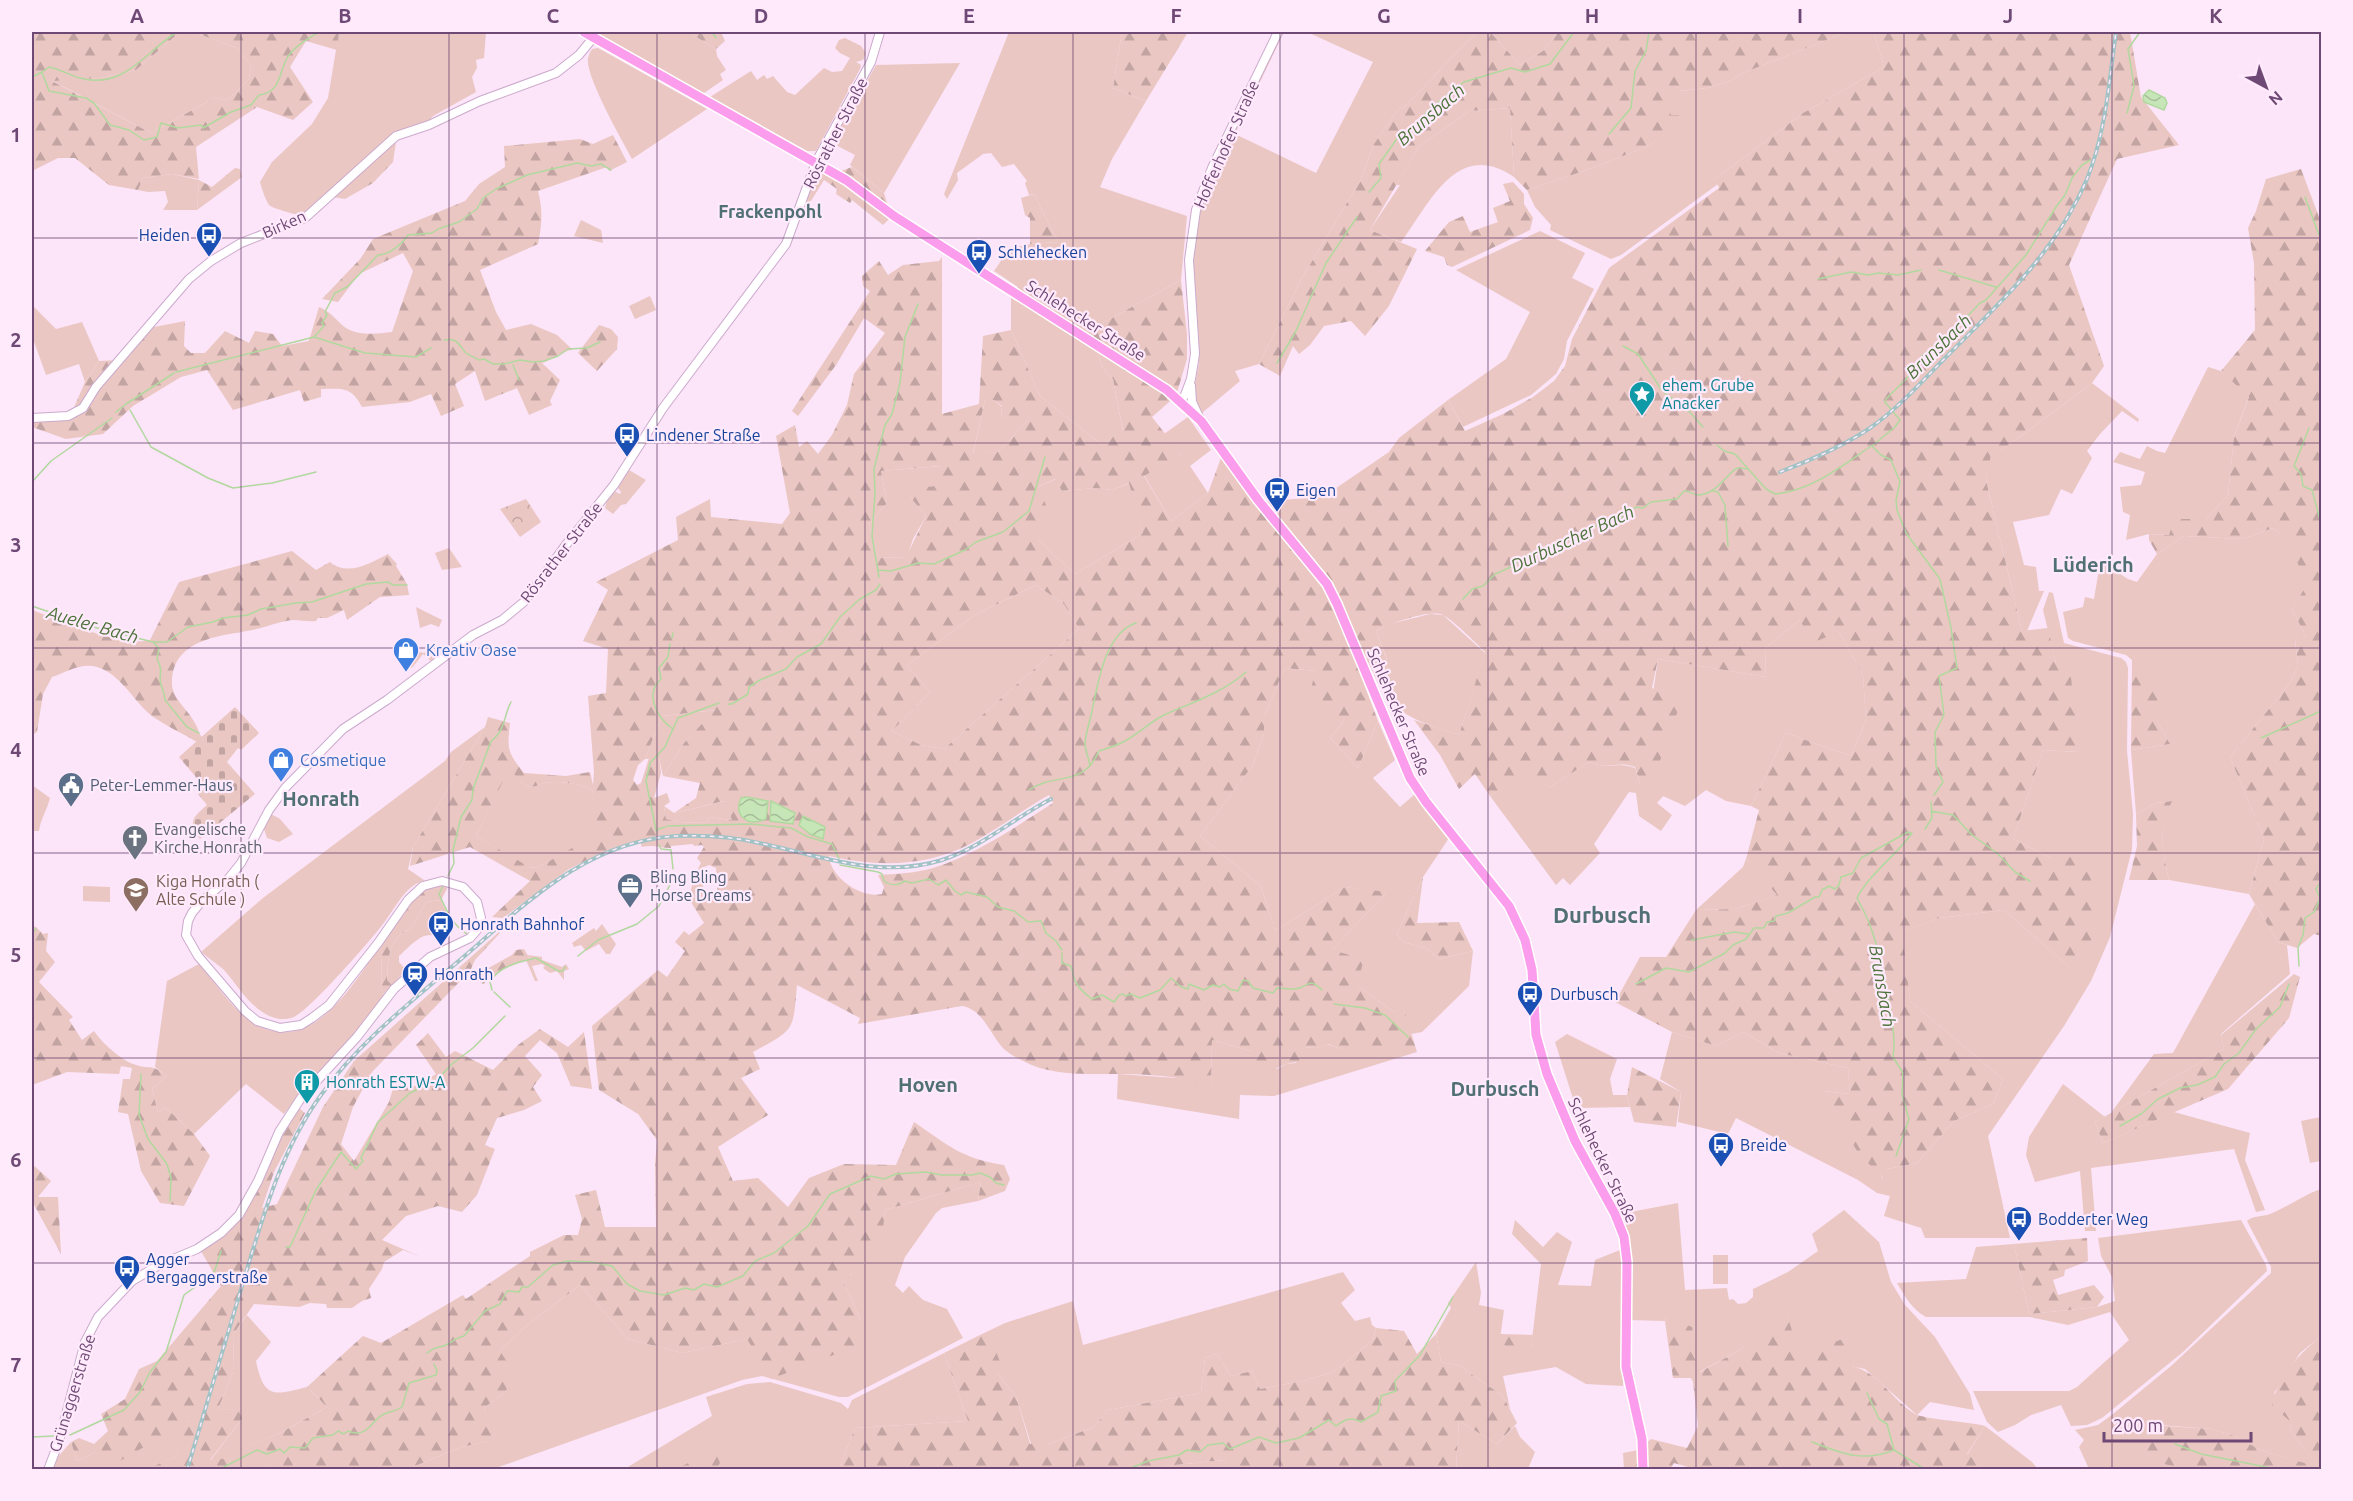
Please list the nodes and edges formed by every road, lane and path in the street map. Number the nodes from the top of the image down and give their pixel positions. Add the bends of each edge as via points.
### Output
1 (584, 32) edge
2 (880, 32) edge
3 (1278, 32) edge
4 (593, 38) junction
5 (816, 162) junction
6 (1191, 379) junction
7 (1180, 401) junction
8 (32, 418) edge
9 (1201, 421) junction
10 (406, 902) joint
11 (48, 1470) edge
12 (1643, 1470) edge

1 - 4 main road, Schlehecker Straße
2 - 5 street, Rösrather Straße via 870,62
3 - 6 street, Hofferhofer Straße via 1212,168 1196,210 1189,260 1195,349
4 - 5 main road, Schlehecker Straße
4 - 8 street, Birken via 556,73 396,136 305,218 241,243 211,261 182,288 96,387 83,408 68,416
5 - 7 main road, Schlehecker Straße
5 - 10 street, Rösrather Straße via 786,244 663,408 615,485 525,601 343,729 277,799 241,863 196,908 186,935 198,956 245,1011 264,1024 291,1027 329,1005
6 - 7 street, Hofferhofer Straße
6 - 9 street via 1192,402
7 - 9 main road, Schlehecker Straße
9 - 12 main road, Schlehecker Straße via 1332,592 1410,778 1503,897 1520,926 1532,970 1536,1035 1547,1074 1575,1142 1624,1237 1626,1367 1642,1439
10 - 11 street, Grünaggerstraße via 423,886 448,881 472,895 481,918 474,935 423,963 394,989 314,1083 289,1114 239,1215 205,1244 132,1281 98,1317 85,1342

